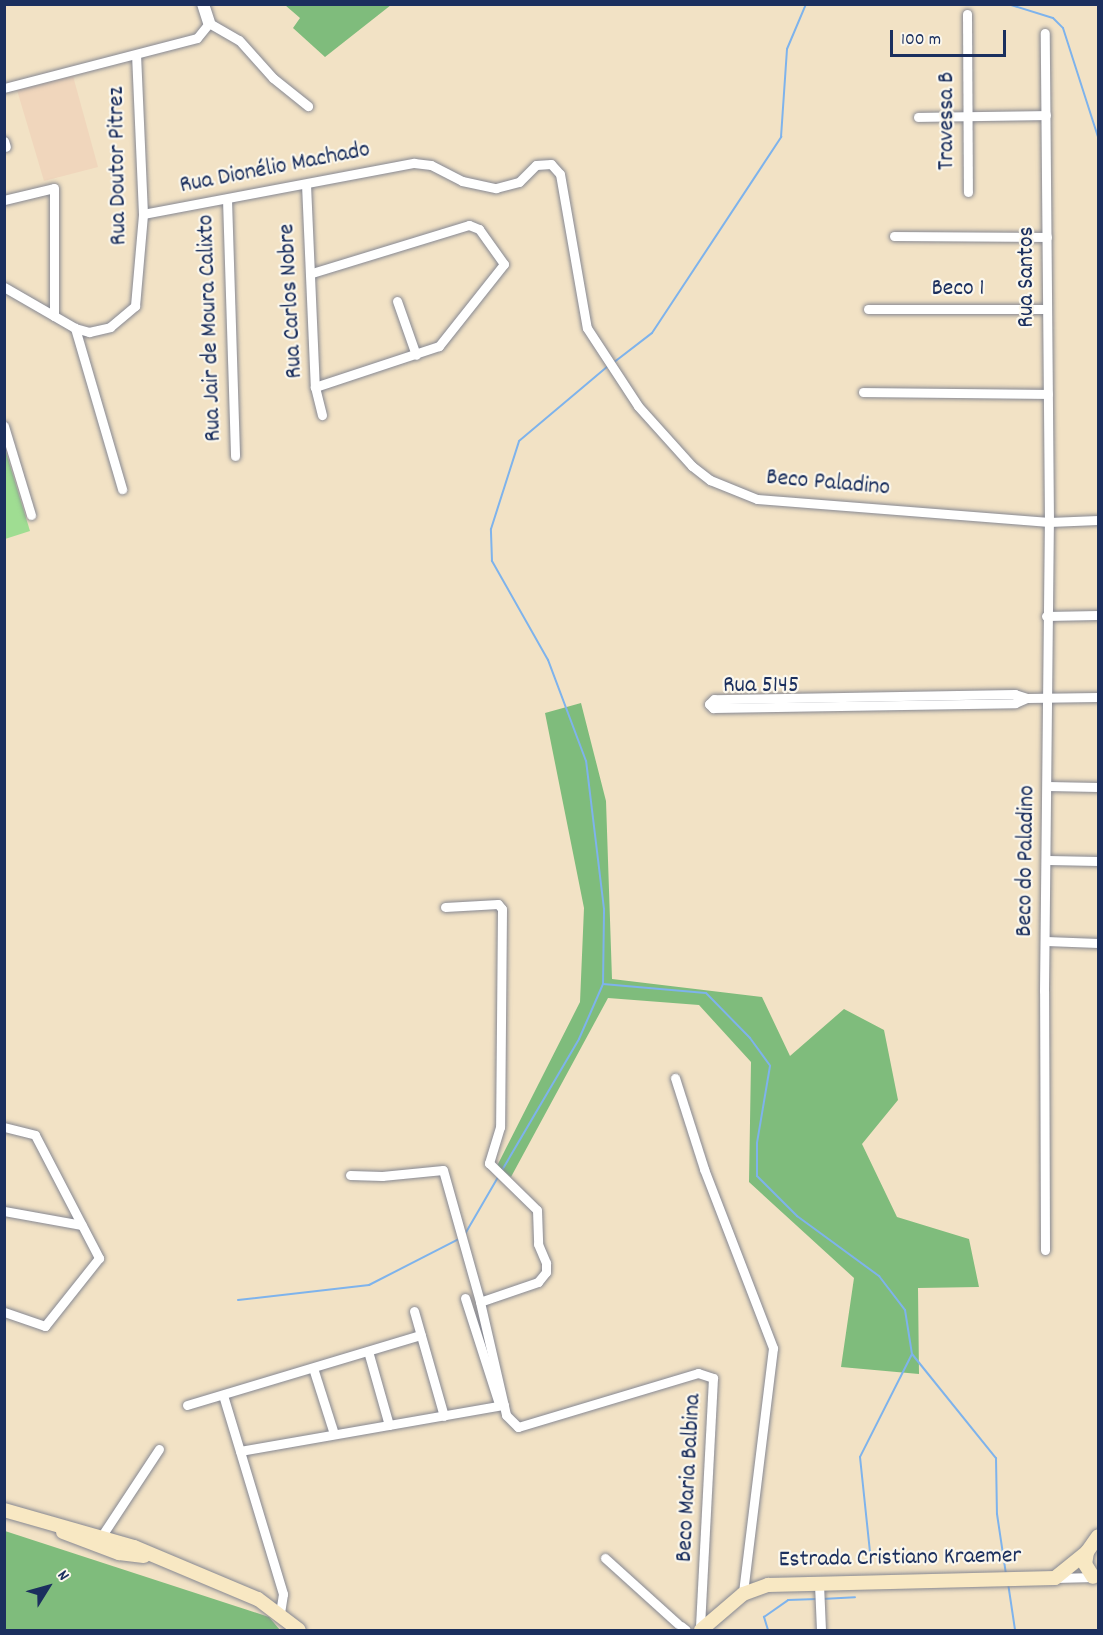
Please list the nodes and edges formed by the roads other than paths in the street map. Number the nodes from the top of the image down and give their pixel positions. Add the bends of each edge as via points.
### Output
1 (203, 4) edge
2 (967, 14) dead end
3 (209, 23) junction
4 (1046, 33) dead end
5 (136, 55) junction
6 (4, 88) edge
7 (308, 106) dead end
8 (969, 116) junction
9 (1046, 116) junction
10 (918, 117) dead end
11 (414, 163) joint
12 (306, 184) junction
13 (968, 192) dead end
14 (227, 199) junction
15 (4, 200) edge
16 (143, 214) junction
17 (894, 236) dead end
18 (1047, 237) junction
19 (312, 273) junction
20 (4, 287) edge
21 (398, 301) dead end
22 (868, 309) dead end
23 (1047, 309) junction
24 (54, 316) junction
25 (75, 328) junction
26 (416, 355) junction
27 (315, 387) junction
28 (863, 392) dead end
29 (1048, 394) junction
30 (322, 415) dead end
31 (4, 426) edge
32 (235, 456) dead end
33 (122, 489) dead end
34 (31, 514) dead end
35 (1098, 520) edge
36 (1049, 522) junction
37 (1098, 615) edge
38 (1046, 616) junction
39 (1098, 697) edge
40 (1045, 698) junction
41 (841, 702) junction
42 (1047, 786) junction
43 (1098, 787) edge
44 (1048, 860) junction
45 (1098, 861) edge
46 (446, 908) dead end
47 (1046, 941) junction
48 (1098, 943) edge
49 (675, 1078) dead end
50 (4, 1127) edge
51 (350, 1175) dead end
52 (4, 1211) edge
53 (82, 1224) junction
54 (1045, 1250) dead end
55 (465, 1298) dead end
56 (480, 1302) junction
57 (414, 1311) dead end
58 (4, 1312) edge
59 (421, 1335) junction
60 (368, 1351) junction
61 (313, 1368) junction
62 (222, 1395) junction
63 (187, 1405) dead end
64 (502, 1405) junction
65 (444, 1416) junction
66 (389, 1425) junction
67 (334, 1434) junction
68 (159, 1449) dead end
69 (240, 1451) junction
70 (4, 1509) edge
71 (1098, 1536) edge
72 (99, 1540) junction
73 (1087, 1552) junction
74 (604, 1558) dead end
75 (1096, 1577) edge
76 (1055, 1578) junction
77 (819, 1584) junction
78 (743, 1594) junction
79 (280, 1613) junction
80 (682, 1627) edge
81 (299, 1630) edge
82 (701, 1630) edge
83 (820, 1630) edge

1 - 3 street
2 - 8 street, Travessa B
3 - 5 street via 197,38
3 - 7 street via 239,39 273,78
4 - 9 street, Rua Santos
5 - 6 street
5 - 16 street, Rua Doutor Pitrez
8 - 9 street
8 - 10 street
8 - 13 street, Travessa B
9 - 18 street, Rua Santos
11 - 12 street, Rua Dionélio Machado
11 - 36 street, Beco Paladino via 431,165 462,180 496,188 519,182 536,165 551,164 558,170 587,328 638,406 692,466 732,492 757,499
12 - 14 street, Rua Dionélio Machado
12 - 19 street, Rua Carlos Nobre
14 - 16 street, Rua Dionélio Machado
14 - 32 street, Rua Jair de Moura Calixto
15 - 24 street via 54,188
16 - 25 street, Rua Doutor Pitrez via 135,306 110,327 89,332
17 - 18 street
18 - 23 street, Rua Santos
19 - 26 street via 469,225 479,229 503,266 439,346
19 - 27 street, Rua Carlos Nobre
20 - 24 street, Rua Doutor Pitrez
21 - 26 street
22 - 23 street, Beco 1
23 - 29 street, Rua Santos
24 - 25 street, Rua Doutor Pitrez
25 - 33 street
26 - 27 street
27 - 30 street, Rua Carlos Nobre
28 - 29 street
29 - 36 street, Rua Santos
31 - 34 street
35 - 36 street
36 - 38 street, Beco do Paladino
37 - 38 street
38 - 40 street, Beco do Paladino
39 - 40 street, Rua 5145
40 - 41 street, Rua 5145 via 1015,694
40 - 42 street, Beco do Paladino
41 - 41 street, Rua 5145 via 714,699 710,704 713,708
42 - 43 street
42 - 44 street, Beco do Paladino
44 - 45 street
44 - 47 street, Beco do Paladino
46 - 56 street via 498,904 502,909 500,1127 489,1163 537,1210 538,1244 546,1263 546,1272 538,1282
47 - 48 street
47 - 54 street, Beco do Paladino
49 - 78 street via 773,1348
50 - 53 street via 34,1133
51 - 56 street, Beco Maria Balbina via 443,1170
52 - 53 street
53 - 58 street via 98,1260 47,1325 39,1327
55 - 64 street
56 - 64 street, Beco Maria Balbina
57 - 59 street
59 - 60 street
59 - 65 street
60 - 61 street
60 - 66 street
61 - 62 street
61 - 67 street
62 - 63 street
62 - 69 street
64 - 65 street
64 - 82 street, Beco Maria Balbina via 508,1420 523,1427 698,1373 710,1375 715,1383
65 - 66 street
66 - 67 street
67 - 69 street
68 - 72 street
69 - 79 street via 283,1594
70 - 72 main road
71 - 73 main road, Estrada Cristiano Kraemer
72 - 79 main road via 258,1599
73 - 75 main road via 1085,1564
73 - 76 main road, Estrada Cristiano Kraemer
74 - 80 street
75 - 76 street
76 - 77 main road, Estrada Cristiano Kraemer
77 - 78 main road, Estrada Cristiano Kraemer via 768,1585
77 - 83 street
78 - 82 main road, Estrada Cristiano Kraemer
79 - 81 main road

